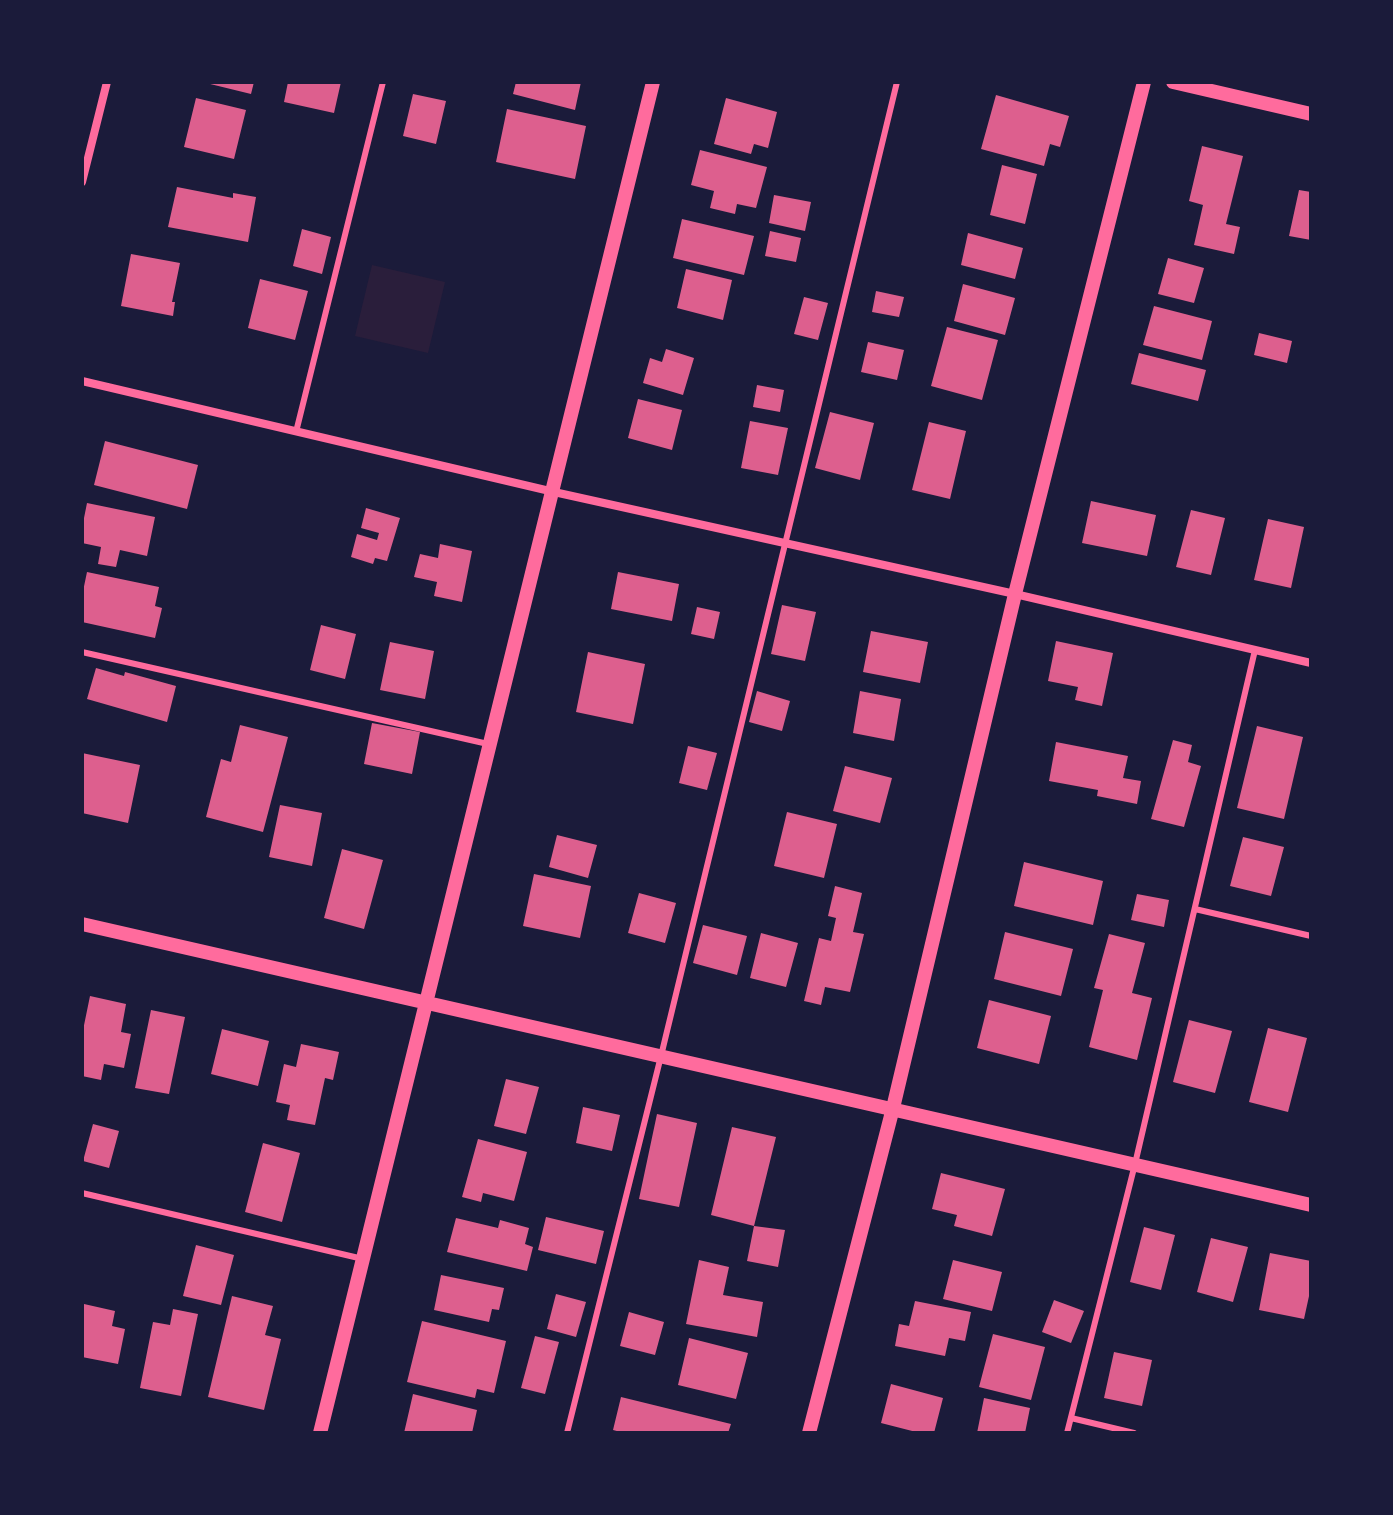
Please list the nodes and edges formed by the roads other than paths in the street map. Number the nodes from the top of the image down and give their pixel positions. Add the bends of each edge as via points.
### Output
1 (107, 82) edge
2 (383, 82) edge
3 (653, 82) edge
4 (897, 82) edge
5 (1144, 82) edge
6 (1173, 82) edge
7 (1311, 114) edge
8 (82, 182) edge
9 (82, 381) edge
10 (296, 432) junction
11 (554, 492) junction
12 (785, 543) junction
13 (1015, 594) junction
14 (1255, 650) junction
15 (82, 652) edge
16 (1311, 663) edge
17 (491, 745) junction
18 (1195, 909) junction
19 (82, 924) edge
20 (1311, 936) edge
21 (427, 1004) junction
22 (661, 1056) junction
23 (893, 1108) junction
24 (1135, 1164) junction
25 (82, 1193) edge
26 (1311, 1205) edge
27 (363, 1259) junction
28 (1071, 1418) junction
29 (320, 1433) edge
30 (567, 1433) edge
31 (809, 1433) edge
32 (1067, 1433) edge
33 (1134, 1433) edge

1 - 8 street
2 - 10 lane
3 - 11 street
4 - 12 lane
5 - 13 street
6 - 7 street
9 - 10 street
10 - 11 street
11 - 12 street
11 - 17 street
12 - 13 street
12 - 22 lane
13 - 14 street
13 - 23 street
14 - 16 street
14 - 18 lane
15 - 17 lane
17 - 21 street
18 - 20 lane
18 - 24 lane
19 - 21 street
21 - 22 street
21 - 27 street
22 - 23 street
22 - 30 lane
23 - 24 street
23 - 31 street
24 - 26 street
24 - 28 lane
25 - 27 lane
27 - 29 street
28 - 32 lane
28 - 33 lane

